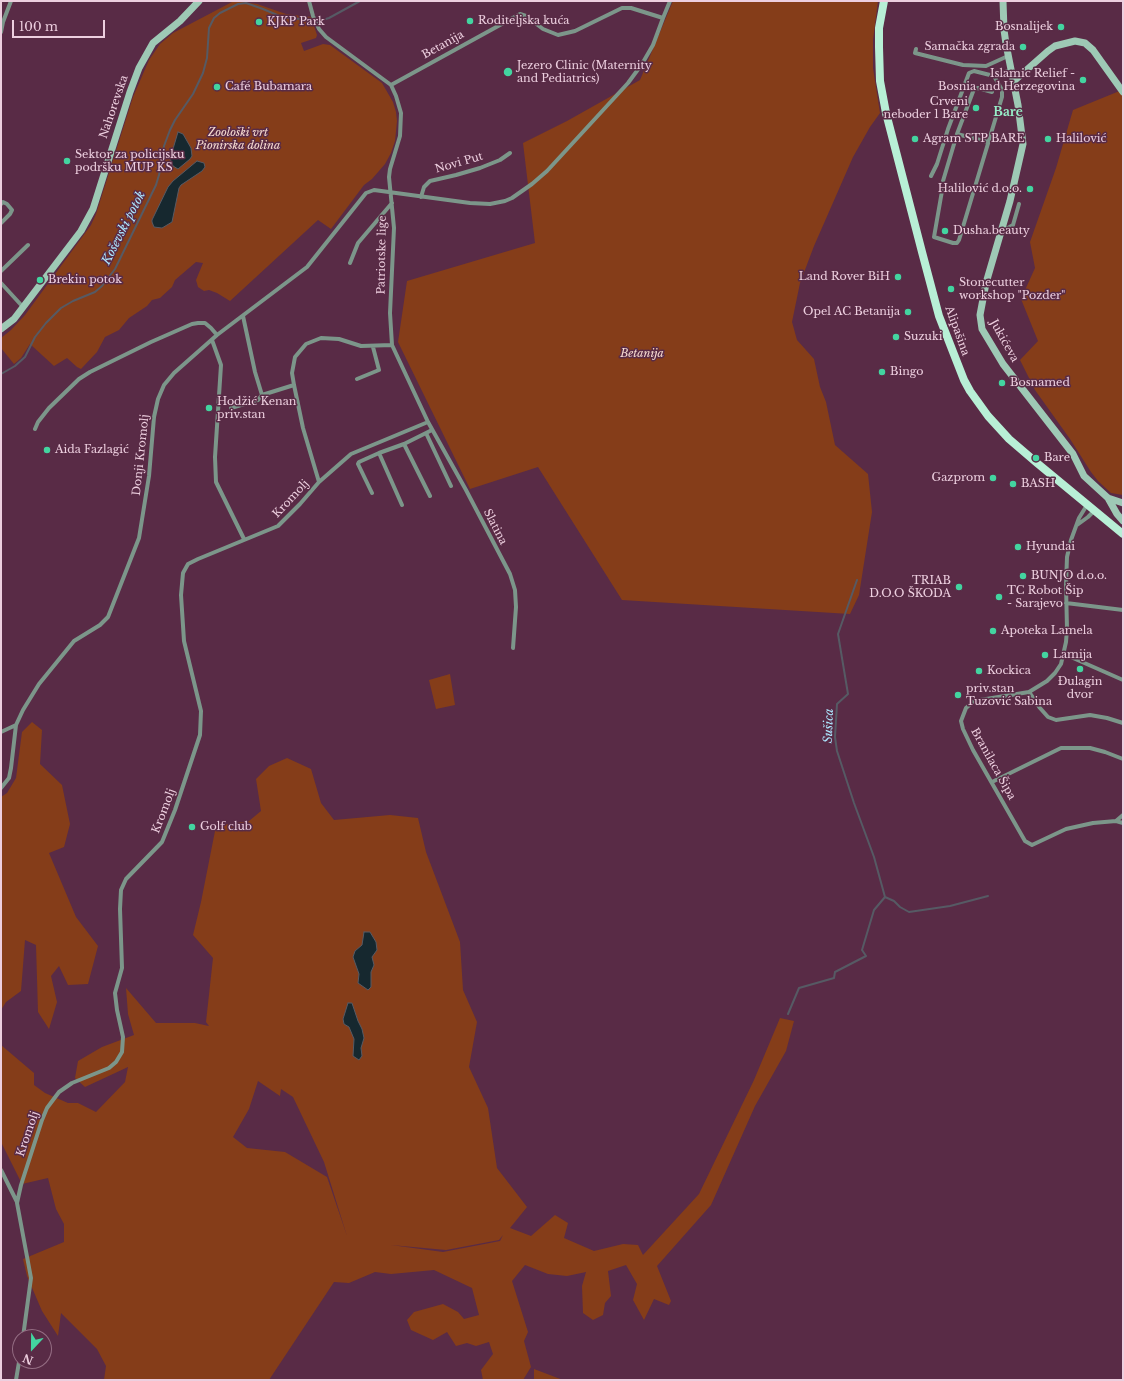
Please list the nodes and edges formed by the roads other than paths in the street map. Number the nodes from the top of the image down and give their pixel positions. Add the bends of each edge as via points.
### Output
1 (11, 1) edge
2 (199, 1) edge
3 (309, 1) edge
4 (670, 1) edge
5 (884, 1) edge
6 (1003, 1) edge
7 (664, 18) junction
8 (1, 32) edge
9 (916, 49) dead end
10 (1008, 56) junction
11 (1011, 70) junction
12 (994, 76) junction
13 (1014, 80) junction
14 (391, 85) junction
15 (992, 92) dead end
16 (1123, 92) edge
17 (957, 134) junction
18 (988, 142) junction
19 (510, 154) dead end
20 (931, 176) dead end
21 (943, 181) dead end
22 (942, 191) dead end
23 (390, 193) junction
24 (421, 197) junction
25 (1, 204) edge
26 (392, 204) junction
27 (1019, 204) dead end
28 (1, 222) edge
29 (1000, 232) junction
30 (28, 245) dead end
31 (350, 263) dead end
32 (1, 271) edge
33 (1, 283) edge
34 (23, 307) junction
35 (244, 316) junction
36 (1, 330) edge
37 (217, 335) junction
38 (212, 340) junction
39 (392, 345) junction
40 (373, 347) junction
41 (357, 379) dead end
42 (294, 385) junction
43 (262, 395) junction
44 (231, 408) dead end
45 (428, 422) junction
46 (35, 429) dead end
47 (432, 430) junction
48 (426, 433) junction
49 (404, 444) junction
50 (380, 453) junction
51 (320, 482) junction
52 (451, 486) dead end
53 (372, 493) dead end
54 (430, 496) dead end
55 (1108, 498) junction
56 (1123, 503) edge
57 (402, 505) dead end
58 (1091, 508) junction
59 (1123, 521) edge
60 (1077, 525) junction
61 (1123, 534) edge
62 (244, 540) junction
63 (1066, 603) junction
64 (1123, 610) edge
65 (513, 648) dead end
66 (1064, 654) junction
67 (1123, 680) edge
68 (1029, 692) junction
69 (1123, 723) edge
70 (16, 725) junction
71 (1, 732) edge
72 (1123, 759) edge
73 (992, 782) junction
74 (1, 788) edge
75 (1123, 815) edge
76 (1116, 822) junction
77 (1123, 823) edge
78 (1, 1170) edge
79 (18, 1203) junction
80 (24, 1329) edge
81 (18, 1369) edge
82 (16, 1380) edge

1 - 8 street
2 - 34 street, Nahorevska via 153,43 136,75 93,209 81,231
3 - 14 street via 319,29 326,37
4 - 7 street
5 - 58 main road, Alipašina via 879,28 880,81 922,255 939,316 956,361 967,386 988,416 1009,439
6 - 10 street, Jukićeva
7 - 14 street, Betanija via 622,8 575,32 558,35 543,29 520,14
7 - 24 street via 642,64 628,83 532,184 512,198 490,204
9 - 10 street via 915,53 963,66 986,66
10 - 11 street, Jukićeva
11 - 12 street
11 - 13 street, Jukićeva
12 - 18 street via 1002,90 1002,98
12 - 20 street via 974,71 970,73
13 - 16 street via 1055,46 1075,41 1085,43 1093,50
13 - 29 street, Jukićeva via 1023,144
14 - 23 street, Patriotske lige via 401,113 400,136 388,177
15 - 17 street via 974,89
17 - 18 street
17 - 21 street
18 - 22 street via 957,243 934,237
19 - 24 street, Novi Put via 480,168 430,181 424,187
23 - 24 street
23 - 26 street, Patriotske lige
23 - 35 street, Donji Kromolj via 374,190 366,193 307,267
25 - 28 street via 7,204 12,210
26 - 31 street via 358,243
26 - 39 street, Patriotske lige
27 - 29 street via 1013,225
29 - 55 street, Jukićeva via 981,305 982,329 1003,364 1073,454 1084,476
30 - 32 street
33 - 34 street
34 - 36 street, Nahorevska
35 - 37 street, Donji Kromolj
35 - 43 street
37 - 38 street, Donji Kromolj
37 - 46 street via 205,323 198,322 90,372 49,408
38 - 62 street via 221,365 215,457 216,482
38 - 70 street, Donji Kromolj via 174,373 164,384 158,399 139,538 108,617 74,641 39,684
39 - 40 street
39 - 45 street, Patriotske lige
40 - 41 street via 379,370
40 - 42 street via 331,338 312,341 295,357 292,373
42 - 43 street
42 - 51 street via 303,428
43 - 44 street via 258,400
45 - 47 street, Slatina
45 - 51 street, Kromolj via 351,454
47 - 48 street
47 - 65 street, Slatina via 510,574 515,590 516,607
48 - 49 street
48 - 52 street
49 - 50 street
49 - 54 street
50 - 53 street via 358,464
50 - 57 street
51 - 62 street, Kromolj via 278,526
55 - 56 street, Jukićeva
55 - 59 street, Jukićeva
58 - 60 street, Branilaca Šipa via 1079,518
58 - 60 street via 1088,518
58 - 61 main road, Alipašina
60 - 63 street, Branilaca Šipa via 1067,557
62 - 79 street, Kromolj via 188,564 183,574 181,590 184,641 200,711 200,735 162,842 126,879 121,890 122,968 115,993 123,1038 122,1052 109,1068 72,1083 59,1092 47,1108 20,1185
63 - 64 street
63 - 66 street, Branilaca Šipa via 1067,629
66 - 67 street
66 - 68 street, Branilaca Šipa via 1055,673
68 - 69 street via 1048,717 1056,720 1090,715
68 - 73 street, Branilaca Šipa via 974,701 963,714 963,729
70 - 71 street
70 - 74 street, Donji Kromolj via 9,778
72 - 73 street via 1090,748 1061,748
73 - 76 street, Branilaca Šipa via 1022,837 1032,845 1066,829 1093,823
75 - 76 street
76 - 77 street, Branilaca Šipa
78 - 79 street
79 - 80 street, Kromolj via 31,1278
81 - 82 street

